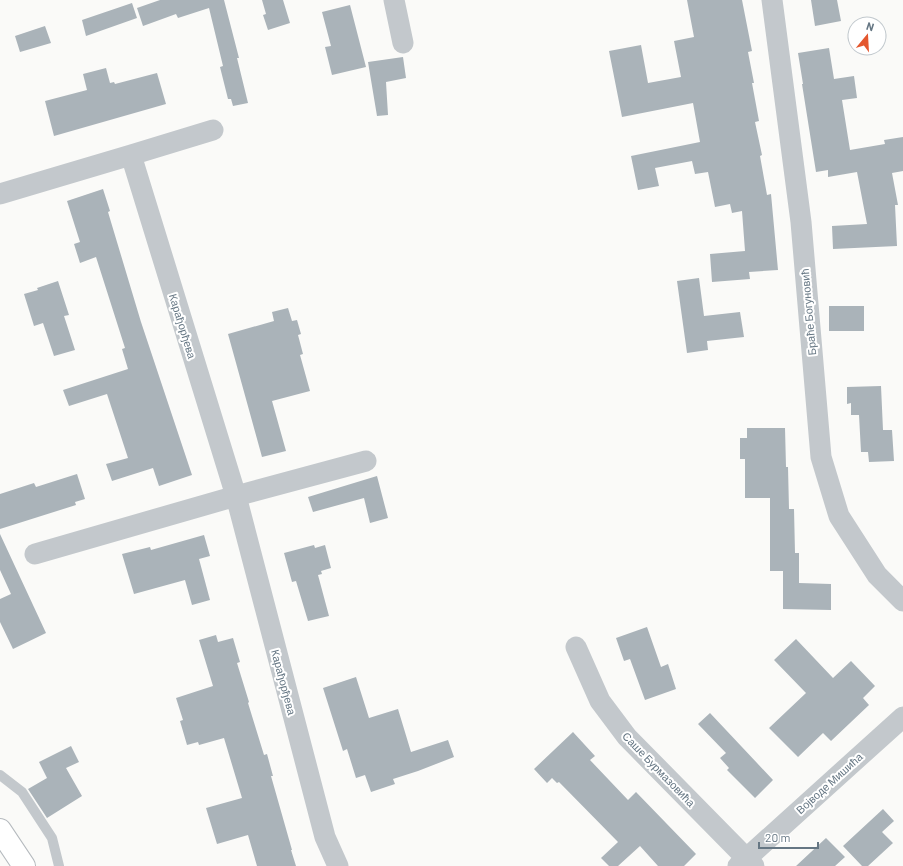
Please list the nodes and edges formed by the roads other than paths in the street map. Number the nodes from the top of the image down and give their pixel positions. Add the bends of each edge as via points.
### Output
1 (394, 0) edge
2 (772, 0) edge
3 (402, 43) dead end
4 (213, 130) dead end
5 (131, 155) junction
6 (0, 194) edge
7 (366, 461) dead end
8 (236, 496) junction
9 (35, 554) dead end
10 (903, 601) edge
11 (576, 647) dead end
12 (903, 717) edge
13 (0, 775) edge
14 (0, 830) edge
15 (746, 863) edge
16 (24, 866) edge
17 (59, 866) edge
18 (338, 866) edge

1 - 3 street
2 - 10 street, Браће Богуновић via 801,222 821,457 839,516 878,575
4 - 5 street
5 - 6 street
5 - 8 street, Карађорђева
7 - 8 street
8 - 9 street
8 - 18 street, Карађорђева via 325,838
11 - 15 street, Саше Бурмазовића via 600,701 627,737
12 - 15 street, Војводе Мишића
13 - 17 lane via 22,792 52,838
14 - 16 main road

